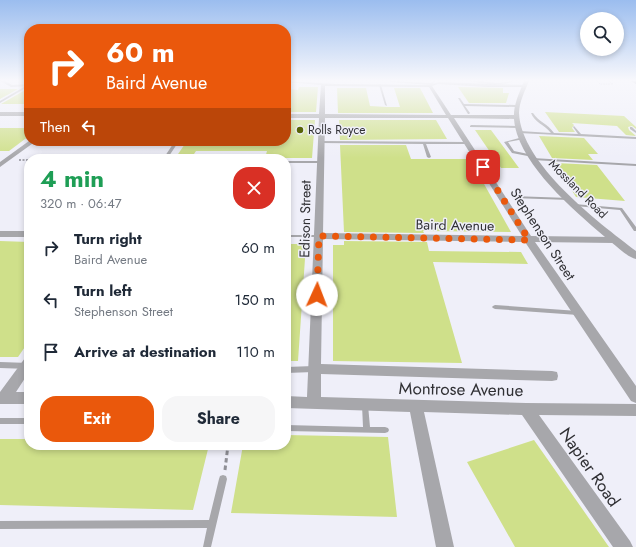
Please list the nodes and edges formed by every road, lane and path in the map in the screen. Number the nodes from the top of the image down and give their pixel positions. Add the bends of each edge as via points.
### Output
1 (516, 106) edge
2 (322, 107) edge
3 (445, 107) edge
4 (465, 107) edge
5 (469, 113) dead end
6 (0, 114) edge
7 (24, 114) edge
8 (532, 114) dead end
9 (291, 116) edge
10 (322, 116) junction
11 (451, 117) junction
12 (516, 117) junction
13 (470, 126) dead end
14 (574, 127) dead end
15 (631, 128) dead end
16 (521, 132) junction
17 (636, 132) edge
18 (553, 134) junction
19 (580, 135) junction
20 (636, 138) edge
21 (321, 142) junction
22 (424, 143) junction
23 (467, 143) junction
24 (25, 146) edge
25 (429, 157) dead end
26 (533, 157) junction
27 (4, 160) edge
28 (19, 160) joint
29 (24, 160) edge
30 (291, 162) edge
31 (321, 162) junction
32 (0, 165) edge
33 (636, 165) edge
34 (513, 197) dead end
35 (572, 202) junction
36 (636, 230) edge
37 (0, 234) edge
38 (24, 234) edge
39 (291, 236) edge
40 (319, 236) junction
41 (529, 240) junction
42 (614, 240) junction
43 (636, 256) edge
44 (495, 307) dead end
45 (579, 313) junction
46 (24, 364) edge
47 (0, 365) edge
48 (315, 369) junction
49 (24, 370) edge
50 (291, 370) edge
51 (552, 376) dead end
52 (636, 397) edge
53 (24, 399) edge
54 (2, 401) edge
55 (291, 402) edge
56 (314, 403) junction
57 (364, 404) junction
58 (416, 406) junction
59 (526, 409) junction
60 (636, 410) edge
61 (0, 421) edge
62 (24, 421) edge
63 (291, 428) edge
64 (367, 430) junction
65 (385, 430) dead end
66 (227, 450) edge
67 (223, 479) joint
68 (213, 524) junction
69 (0, 526) edge
70 (207, 547) edge
71 (445, 547) edge
72 (624, 547) edge

1 - 12 street, Mossland Road
2 - 10 street, Edison Street
3 - 11 street, Stephenson Street
4 - 5 lane
6 - 7 street
8 - 18 lane via 534,118 546,124
9 - 10 street
10 - 11 street
10 - 21 street, Edison Street
11 - 12 street
11 - 23 street, Stephenson Street
12 - 16 street, Mossland Road
13 - 16 lane
14 - 19 lane
15 - 17 lane
16 - 18 lane
16 - 26 street, Mossland Road
16 - 26 lane via 506,142 513,152
18 - 19 lane
19 - 20 lane
21 - 22 lane
21 - 31 street, Edison Street
22 - 23 lane
22 - 25 lane
23 - 41 street, Stephenson Street
24 - 27 street
26 - 33 lane
26 - 35 street, Mossland Road via 543,172
27 - 28 street
27 - 32 street
28 - 29 path
30 - 31 lane
31 - 40 street, Edison Street
34 - 35 lane
35 - 36 lane via 621,209
35 - 42 street, Mossland Road
37 - 38 street
39 - 40 lane
40 - 41 street, Baird Avenue
40 - 48 street, Edison Street
41 - 42 street, Baird Avenue
41 - 45 street, Stephenson Street
42 - 43 street, Mossland Road
44 - 45 lane
45 - 52 street, Stephenson Street
46 - 47 lane
48 - 50 lane
48 - 51 street
48 - 56 street, Edison Street
49 - 54 street
53 - 54 street
55 - 56 street, Montrose Avenue
56 - 57 street, Montrose Avenue
57 - 58 street, Montrose Avenue
57 - 64 lane
58 - 59 street, Montrose Avenue
58 - 71 street
59 - 60 street, Montrose Avenue
59 - 72 street, Napier Road
61 - 62 lane
63 - 64 lane
64 - 65 lane
66 - 67 path
67 - 68 lane
68 - 69 lane
68 - 70 lane

